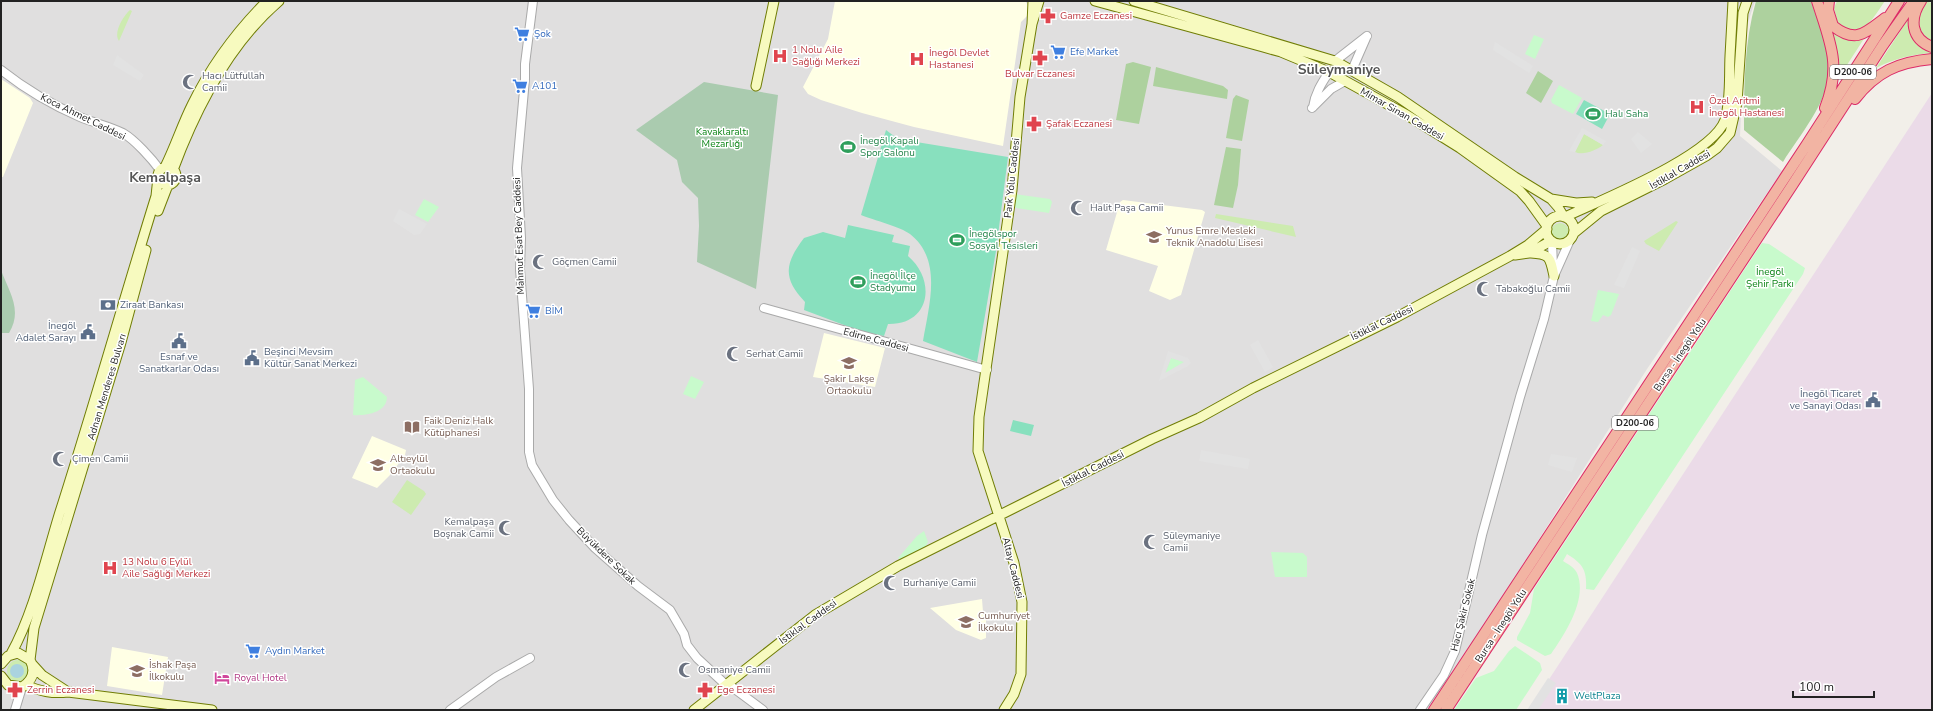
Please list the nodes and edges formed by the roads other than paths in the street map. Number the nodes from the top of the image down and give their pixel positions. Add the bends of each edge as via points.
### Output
1 (267, 1) edge
2 (279, 1) edge
3 (533, 1) edge
4 (774, 1) edge
5 (1032, 1) edge
6 (1039, 1) edge
7 (1095, 1) edge
8 (1134, 1) edge
9 (1733, 1) edge
10 (1747, 1) edge
11 (1817, 1) edge
12 (1829, 1) edge
13 (1899, 1) edge
14 (1917, 3) edge
15 (1891, 14) junction
16 (1032, 24) junction
17 (1932, 47) edge
18 (1932, 59) edge
19 (1335, 61) junction
20 (1, 70) edge
21 (1352, 70) junction
22 (1329, 72) junction
23 (1345, 81) junction
24 (756, 86) dead end
25 (1824, 136) junction
26 (1808, 144) junction
27 (164, 171) junction
28 (168, 185) junction
29 (1607, 198) junction
30 (1551, 199) junction
31 (1565, 217) junction
32 (1547, 227) junction
33 (1572, 237) junction
34 (1552, 241) junction
35 (1529, 253) junction
36 (1510, 256) junction
37 (1554, 276) junction
38 (764, 308) dead end
39 (987, 370) junction
40 (101, 390) junction
41 (98, 402) junction
42 (978, 451) joint
43 (535, 470) joint
44 (999, 516) junction
45 (11, 654) junction
46 (530, 658) dead end
47 (31, 662) junction
48 (1, 663) edge
49 (2, 679) edge
50 (727, 684) junction
51 (23, 686) junction
52 (68, 692) junction
53 (15, 710) edge
54 (212, 710) edge
55 (450, 710) edge
56 (694, 710) edge
57 (763, 710) edge
58 (1004, 710) edge
59 (1420, 710) edge
60 (1434, 710) edge
61 (1446, 710) edge

1 - 27 main road, Adnan Menderes Bulvarı via 239,30 224,52 193,104
2 - 27 main road, Adnan Menderes Bulvarı via 257,21 231,54
3 - 43 street, Mahmut Esat Bey Caddesi via 517,168 520,269 529,389 529,452
4 - 24 main road
5 - 16 main road
6 - 16 main road
7 - 22 main road, Mimar Sinan Caddesi via 1269,49
8 - 19 main road, Mimar Sinan Caddesi
9 - 29 main road, İstiklal Caddesi via 1729,102 1724,121 1715,134 1694,152
10 - 33 main road, İstiklal Caddesi via 1743,13 1736,103 1730,133 1706,156 1659,183 1601,211
11 - 26 highway via 1835,67 1830,97
12 - 15 highway via 1828,10 1833,26 1849,36 1863,34
13 - 15 highway, Bursa - İnegöl Yolu / D200-06
14 - 17 highway via 1913,18 1916,35
14 - 25 highway, Bursa - İnegöl Yolu / D200-06
15 - 26 highway, Bursa - İnegöl Yolu / D200-06
16 - 39 main road, Park Yolu Caddesi via 1020,97 1012,190
18 - 25 highway via 1882,72 1859,93
19 - 21 main road, Mimar Sinan Caddesi
19 - 21 street via 1367,36
19 - 22 main road
20 - 27 street, Koca Ahmet Caddesi via 44,99 125,134
21 - 23 main road
21 - 30 main road, Mimar Sinan Caddesi via 1398,97
22 - 23 main road, Mimar Sinan Caddesi
22 - 23 street via 1321,83 1312,108
23 - 32 main road, Mimar Sinan Caddesi via 1460,148 1520,191
25 - 61 highway, Bursa - İnegöl Yolu / D200-06
26 - 60 highway, Bursa - İnegöl Yolu / D200-06 via 1746,234
27 - 28 main road via 162,184
27 - 28 main road, Adnan Menderes Bulvarı via 176,177
27 - 40 main road, Adnan Menderes Bulvarı via 103,371
28 - 40 main road, Adnan Menderes Bulvarı via 160,201
29 - 30 main road via 1585,203
29 - 31 main road, İstiklal Caddesi
30 - 31 main road, Mimar Sinan Caddesi
31 - 32 main road via 1554,218
31 - 33 main road via 1573,224
32 - 34 main road via 1547,235
32 - 36 main road, İstiklal Caddesi via 1528,245
33 - 34 main road via 1562,244
33 - 37 street
34 - 35 main road, İstiklal Caddesi
34 - 37 street
35 - 36 main road, İstiklal Caddesi
35 - 37 main road via 1548,256
36 - 44 main road, İstiklal Caddesi via 1199,418 1152,438
37 - 59 street, Hacı Şakir Sokak via 1482,535 1455,651 1444,675
38 - 39 street, Edirne Caddesi
39 - 42 main road, Park Yolu Caddesi
40 - 41 main road, Adnan Menderes Bulvarı
41 - 45 main road, Adnan Menderes Bulvarı via 29,614
41 - 47 main road, Adnan Menderes Bulvarı via 34,628
42 - 44 main road, Altay Caddesi
43 - 50 street, Büyükdere Sokak via 553,500 595,548 670,610 684,634 687,645
44 - 50 main road, İstiklal Caddesi via 898,566 815,614
44 - 58 main road, Altay Caddesi via 1014,563 1022,602 1021,674 1014,694
45 - 47 main road via 21,654
45 - 48 main road, Adnan Menderes Bulvarı
46 - 55 street via 496,677
47 - 51 main road, Adnan Menderes Bulvarı via 33,675
47 - 52 main road via 42,675
49 - 51 main road via 11,686
50 - 56 main road, İstiklal Caddesi
50 - 57 street, Büyükdere Sokak
51 - 52 main road via 42,692
51 - 53 street
52 - 54 main road

